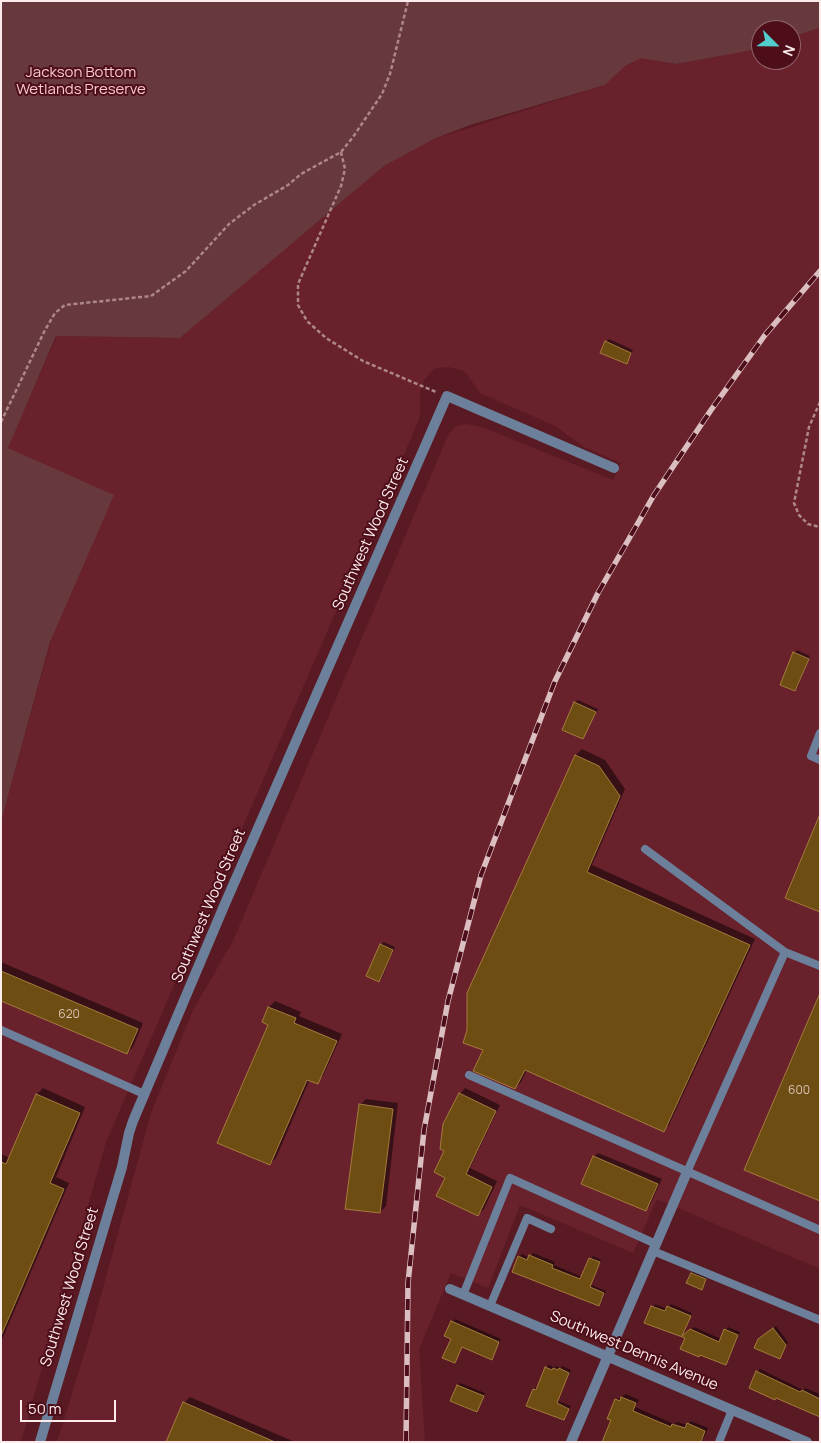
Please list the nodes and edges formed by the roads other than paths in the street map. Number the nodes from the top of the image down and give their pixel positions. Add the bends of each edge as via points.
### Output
1 (614, 468) dead end
2 (820, 733) edge
3 (820, 760) edge
4 (644, 849) dead end
5 (785, 952) junction
6 (820, 966) edge
7 (1, 1030) edge
8 (469, 1075) dead end
9 (144, 1094) junction
10 (687, 1172) junction
11 (551, 1229) dead end
12 (820, 1230) edge
13 (655, 1248) junction
14 (450, 1290) dead end
15 (463, 1295) junction
16 (490, 1306) junction
17 (820, 1320) edge
18 (607, 1356) junction
19 (732, 1410) junction
20 (40, 1442) edge
21 (571, 1442) edge
22 (719, 1442) edge
23 (807, 1442) edge

1 - 9 street, Southwest Wood Street via 447,396
2 - 3 lane via 811,756
4 - 5 lane
5 - 6 lane
5 - 10 lane
7 - 9 lane
8 - 10 lane
9 - 20 street, Southwest Wood Street via 129,1133 122,1167
10 - 12 lane
10 - 13 street
11 - 16 lane via 527,1218
13 - 15 lane via 510,1178
13 - 17 lane
13 - 18 street
14 - 15 street, Southwest Dennis Avenue
15 - 16 street, Southwest Dennis Avenue
16 - 18 street, Southwest Dennis Avenue
18 - 19 street, Southwest Dennis Avenue
18 - 21 street
19 - 22 lane
19 - 23 street, Southwest Dennis Avenue

